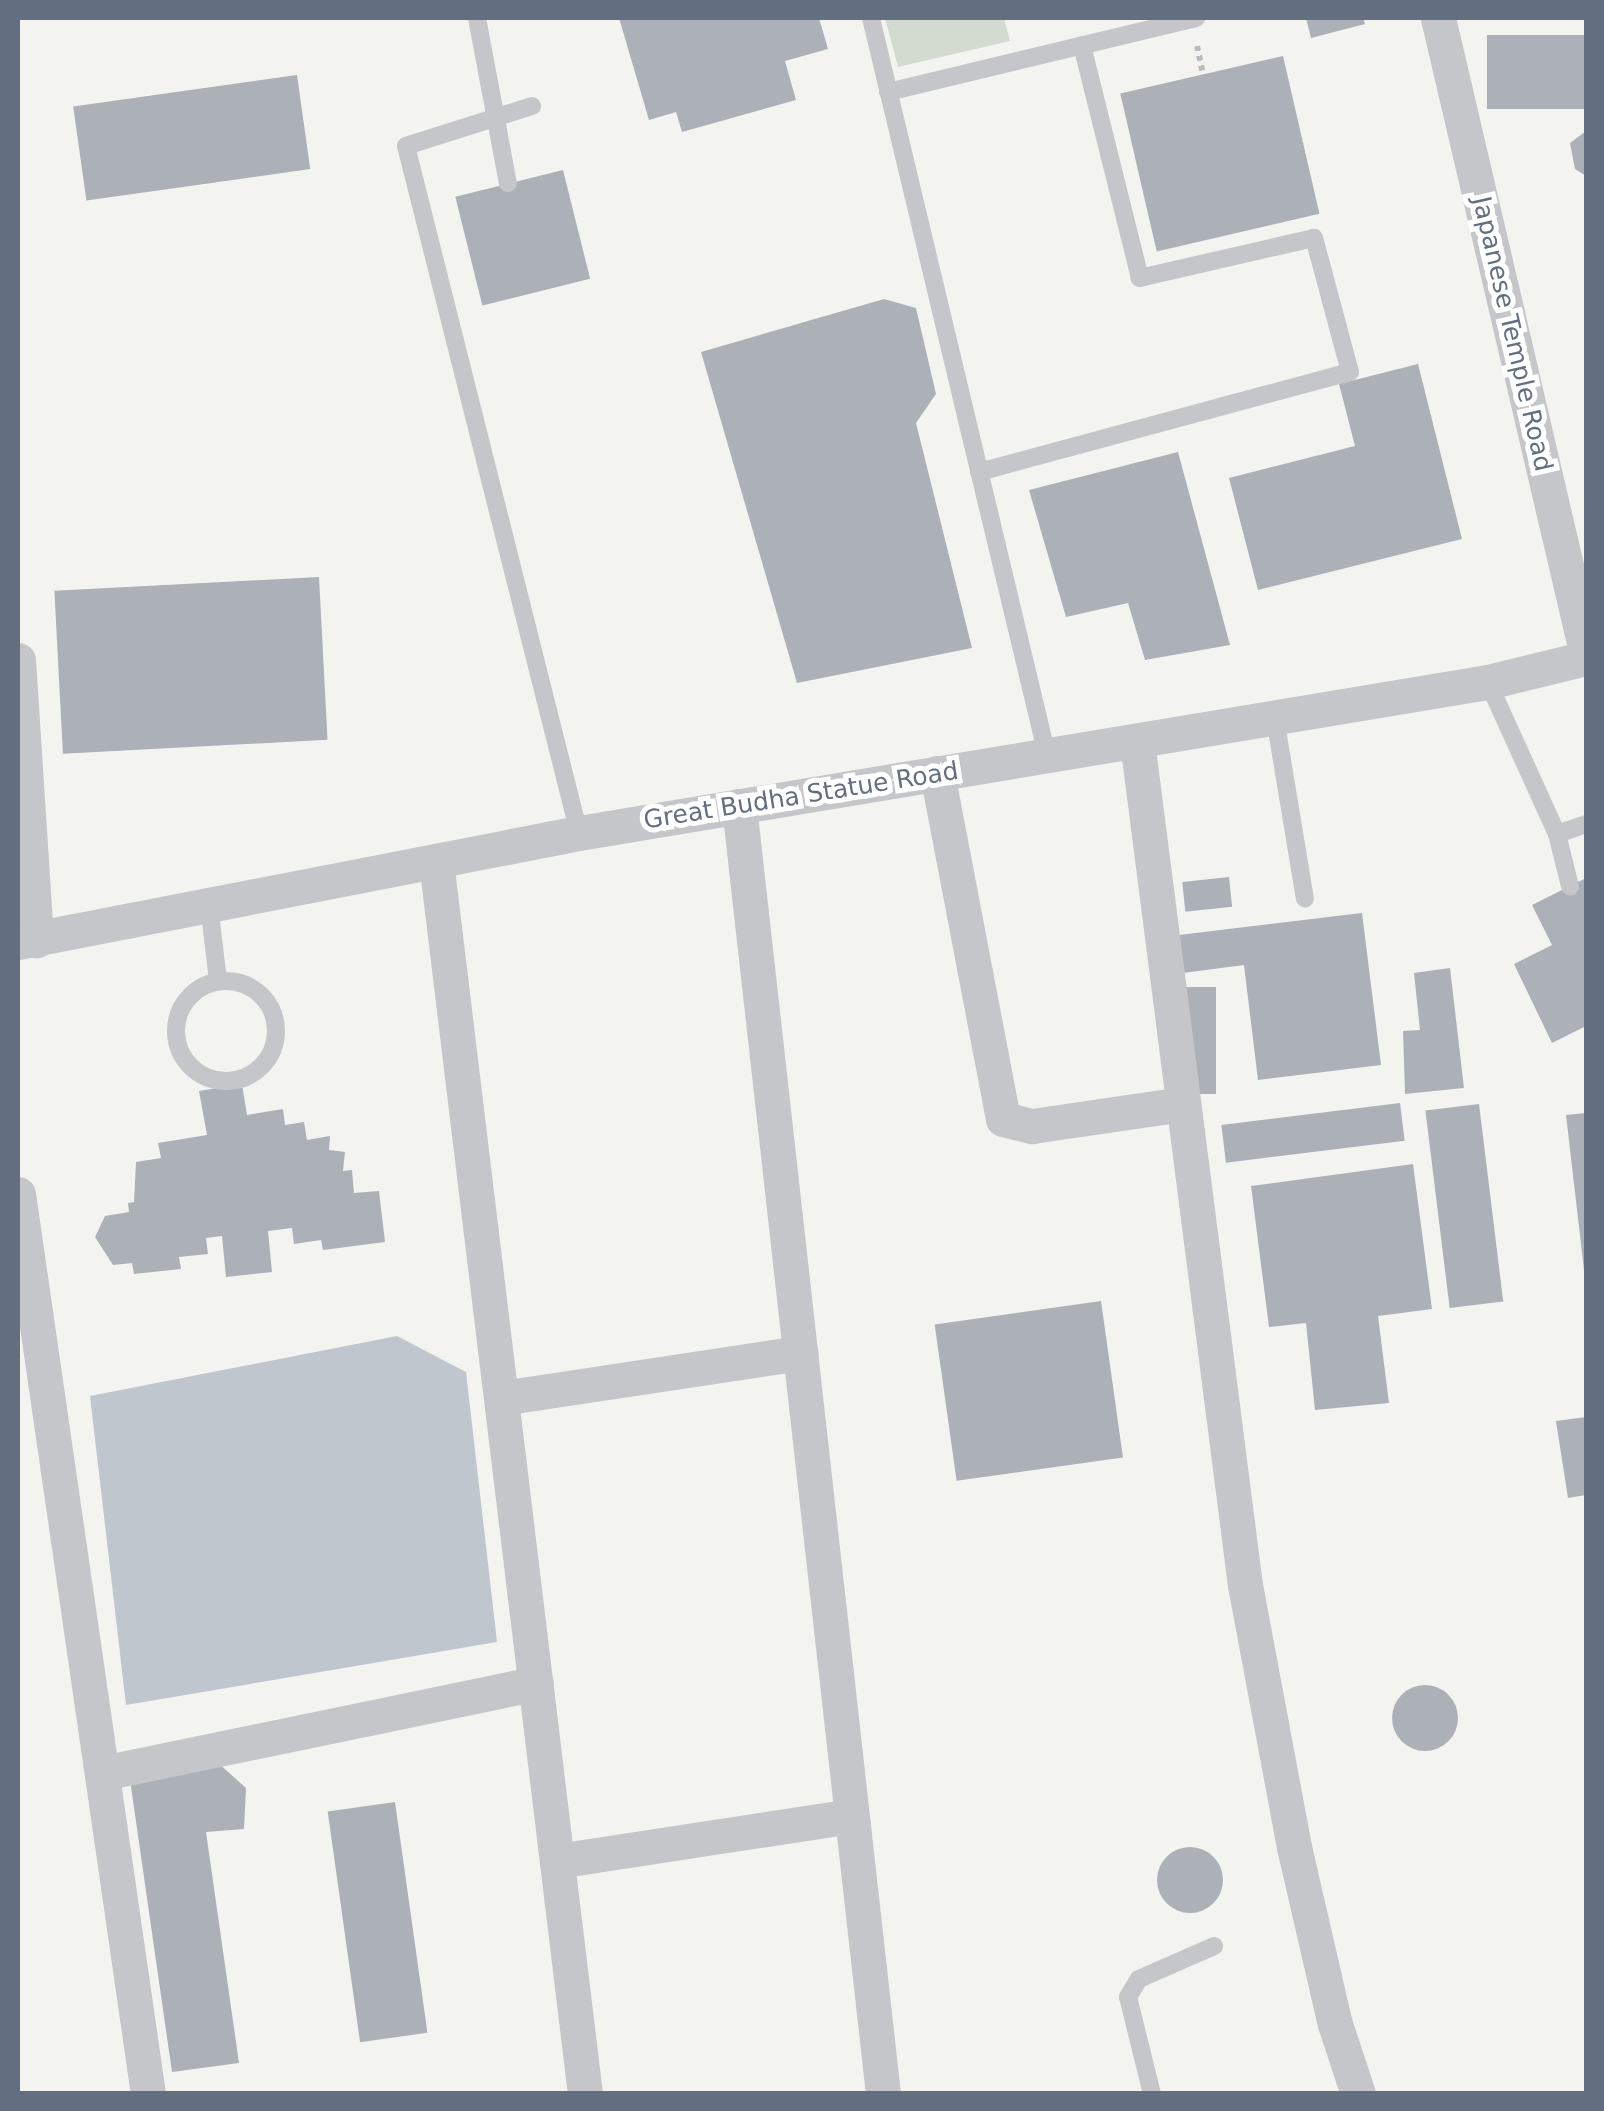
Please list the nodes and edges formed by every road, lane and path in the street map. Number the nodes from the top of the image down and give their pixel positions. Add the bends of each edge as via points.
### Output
1 (476, 18) edge
2 (872, 18) edge
3 (1196, 18) edge
4 (1438, 18) edge
5 (1082, 45) junction
6 (888, 92) junction
7 (532, 106) dead end
8 (499, 114) junction
9 (508, 183) dead end
10 (979, 472) junction
11 (1586, 654) edge
12 (18, 660) edge
13 (1488, 682) junction
14 (1274, 718) junction
15 (1136, 741) junction
16 (1047, 755) junction
17 (938, 774) junction
18 (739, 806) junction
19 (1586, 824) edge
20 (579, 832) junction
21 (1557, 834) junction
22 (436, 861) junction
23 (1570, 886) dead end
24 (1306, 899) dead end
25 (208, 905) junction
26 (27, 941) edge
27 (218, 982) junction
28 (1183, 1104) junction
29 (18, 1194) edge
30 (801, 1353) junction
31 (502, 1398) junction
32 (536, 1683) junction
33 (102, 1773) junction
34 (852, 1816) junction
35 (557, 1861) junction
36 (1214, 1946) dead end
37 (148, 2094) edge
38 (585, 2094) edge
39 (884, 2094) edge
40 (1152, 2094) edge
41 (1358, 2094) edge

1 - 8 lane
2 - 6 lane
3 - 5 lane
4 - 11 street, Japanese Temple Road
5 - 6 lane
5 - 10 lane via 1140,278 1314,238 1350,372
6 - 10 lane
7 - 8 lane
8 - 9 lane
8 - 20 lane via 406,146
10 - 16 lane
11 - 13 street, Great Budha Statue Road
12 - 26 street
13 - 14 street, Great Budha Statue Road
13 - 21 lane
14 - 15 street, Great Budha Statue Road
14 - 24 lane
15 - 16 street, Great Budha Statue Road
15 - 28 street
16 - 17 street, Great Budha Statue Road
17 - 18 street, Great Budha Statue Road
17 - 28 street via 1004,1119 1032,1126
18 - 20 street, Great Budha Statue Road
18 - 30 street
19 - 21 lane
20 - 22 street, Great Budha Statue Road
21 - 23 lane
22 - 25 street, Great Budha Statue Road
22 - 31 street
25 - 26 street, Great Budha Statue Road
25 - 27 lane
27 - 27 lane via 256,990 275,1018 274,1050 265,1064 236,1081 203,1076 176,1037 184,1004
28 - 41 street via 1245,1585 1294,1848
29 - 33 street
30 - 31 street
30 - 34 street
31 - 32 street
32 - 33 street
32 - 35 street
33 - 37 street
34 - 35 street
34 - 39 street
35 - 38 street
36 - 40 lane via 1139,1979 1128,1998

